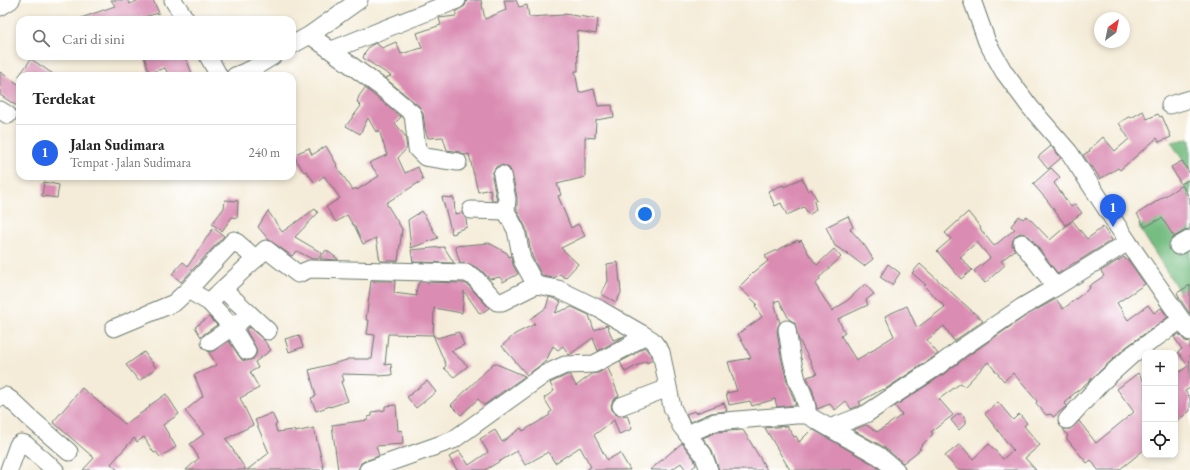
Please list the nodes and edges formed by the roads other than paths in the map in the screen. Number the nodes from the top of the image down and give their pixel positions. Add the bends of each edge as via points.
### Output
1 (11, 0) edge
2 (173, 0) edge
3 (359, 0) edge
4 (457, 0) edge
5 (972, 0) edge
6 (0, 7) edge
7 (183, 16) edge
8 (310, 35) junction
9 (296, 43) edge
10 (332, 50) junction
11 (210, 60) edge
12 (267, 60) edge
13 (217, 72) edge
14 (246, 72) edge
15 (1190, 99) edge
16 (1170, 105) dead end
17 (458, 162) dead end
18 (502, 175) dead end
19 (471, 210) dead end
20 (506, 211) junction
21 (1128, 242) junction
22 (1022, 243) dead end
23 (256, 259) junction
24 (536, 285) junction
25 (1056, 287) junction
26 (223, 289) junction
27 (188, 290) junction
28 (210, 302) junction
29 (251, 315) junction
30 (1186, 326) edge
31 (232, 327) junction
32 (114, 328) dead end
33 (786, 329) dead end
34 (268, 331) dead end
35 (644, 335) junction
36 (210, 342) dead end
37 (247, 351) dead end
38 (668, 388) junction
39 (0, 398) edge
40 (621, 406) dead end
41 (807, 415) junction
42 (1067, 420) dead end
43 (830, 428) junction
44 (687, 434) junction
45 (69, 452) dead end
46 (9, 470) edge
47 (55, 470) edge
48 (368, 470) edge
49 (710, 470) edge
50 (896, 470) edge

1 - 6 street
2 - 7 street
3 - 8 street
4 - 10 street
5 - 21 street via 987,42 1004,72 1069,152
8 - 9 street
8 - 10 street
10 - 17 street via 414,114 417,149 420,154
11 - 13 street
12 - 14 street
15 - 16 street
18 - 20 street via 507,199
19 - 20 street
20 - 24 street via 516,230 522,260
21 - 25 street
21 - 30 street
22 - 25 street
23 - 24 street via 266,250 298,274 310,269 466,273 474,277 497,302
23 - 26 street
23 - 27 street via 234,240
24 - 35 street via 558,289
25 - 43 street via 1022,307 866,414
26 - 28 street
26 - 29 street
27 - 28 street
27 - 32 street via 174,302
28 - 31 street
29 - 31 street
29 - 34 street
30 - 42 street via 1133,354 1102,382
31 - 36 street
31 - 37 street
33 - 41 street
35 - 38 street via 652,340 661,352
35 - 48 street via 594,364 565,365 544,374 453,440
38 - 40 street
38 - 44 street via 672,407
39 - 45 street via 5,396 11,400
41 - 43 street
41 - 44 street via 721,421
43 - 50 street via 879,456
44 - 49 street via 703,454
46 - 47 street via 21,443

